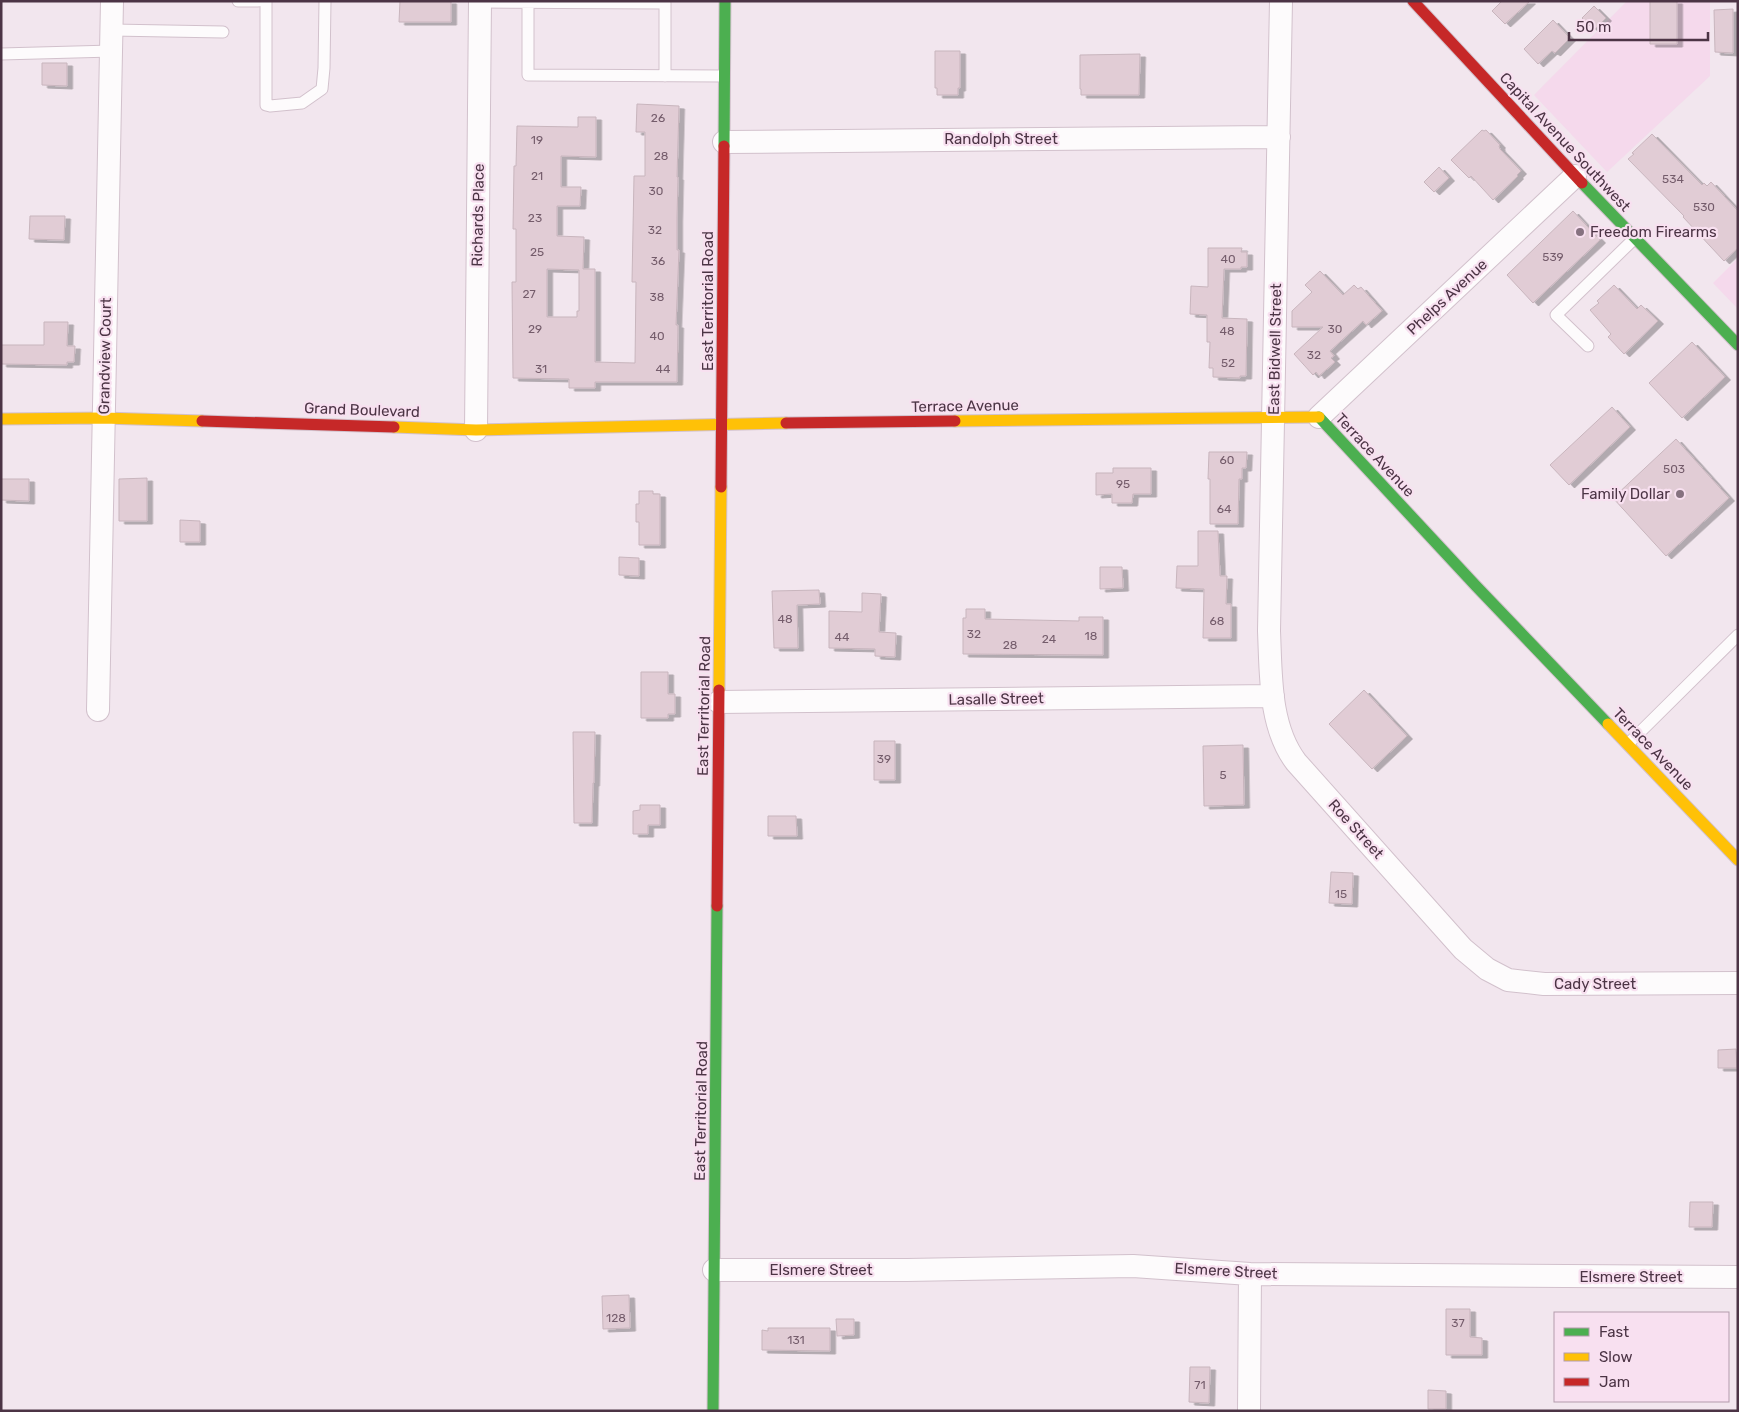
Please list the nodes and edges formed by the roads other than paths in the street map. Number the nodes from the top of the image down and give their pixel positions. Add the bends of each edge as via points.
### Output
1 (112, 1) edge
2 (238, 1) edge
3 (258, 1) edge
4 (266, 1) edge
5 (325, 1) edge
6 (725, 1) edge
7 (1281, 1) edge
8 (1413, 1) edge
9 (480, 2) edge
10 (528, 3) junction
11 (223, 32) dead end
12 (112, 41) junction
13 (1, 54) edge
14 (665, 76) junction
15 (724, 76) junction
16 (1279, 137) junction
17 (724, 142) junction
18 (1575, 176) junction
19 (1635, 238) junction
20 (1738, 345) edge
21 (1588, 346) dead end
22 (1319, 417) junction
23 (103, 418) junction
24 (1274, 418) junction
25 (1, 419) edge
26 (722, 424) junction
27 (476, 430) junction
28 (1738, 635) edge
29 (1273, 696) junction
30 (719, 702) junction
31 (98, 710) dead end
32 (1628, 744) junction
33 (1738, 860) edge
34 (1463, 949) joint
35 (1738, 983) edge
36 (714, 1270) junction
37 (1250, 1274) junction
38 (1738, 1278) edge
39 (713, 1411) edge
40 (1249, 1411) edge

1 - 12 street, Grandview Court
2 - 3 lane
4 - 5 lane via 266,105 302,103 322,89
6 - 15 street, East Territorial Road
7 - 16 street, East Bidwell Street
8 - 18 street, Capital Avenue Southwest
9 - 10 lane
9 - 27 street, Richards Place
10 - 14 lane via 528,75
10 - 14 lane via 665,3
11 - 12 lane
12 - 13 lane
12 - 23 street, Grandview Court
14 - 15 lane
15 - 17 street, East Territorial Road
16 - 17 street, Randolph Street
16 - 24 street, East Bidwell Street
17 - 26 street, East Territorial Road
18 - 19 street, Capital Avenue Southwest
18 - 22 street, Phelps Avenue
19 - 20 street, Capital Avenue Southwest
19 - 21 lane via 1556,315
22 - 24 street, Terrace Avenue
22 - 32 street, Terrace Avenue
23 - 25 street, Grand Boulevard
23 - 27 street, Grand Boulevard
23 - 31 street, Grandview Court
24 - 26 street, Terrace Avenue
24 - 29 street, East Bidwell Street via 1270,631
26 - 27 street, Grand Boulevard
26 - 30 street, East Territorial Road
28 - 32 lane
29 - 30 street, Lasalle Street
29 - 34 street, Roe Street via 1282,740 1296,762
30 - 36 street, East Territorial Road
32 - 33 street, Terrace Avenue
34 - 35 street, Cady Street via 1487,970 1508,980 1544,984
36 - 37 street, Elsmere Street via 1133,1266
36 - 39 street, East Territorial Road
37 - 38 street, Elsmere Street
37 - 40 street

